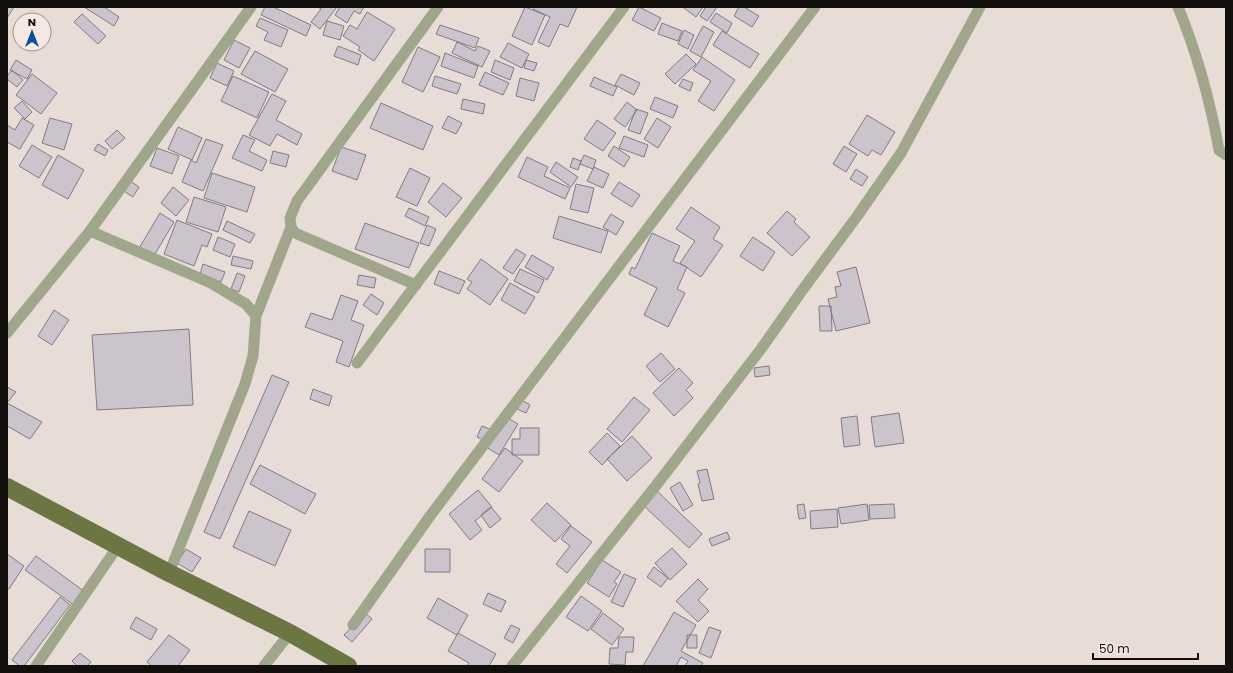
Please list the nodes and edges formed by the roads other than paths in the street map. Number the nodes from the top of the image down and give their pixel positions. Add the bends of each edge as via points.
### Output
1 (251, 7) edge
2 (438, 7) edge
3 (624, 7) edge
4 (815, 7) edge
5 (980, 7) edge
6 (1178, 7) edge
7 (1226, 155) edge
8 (291, 227) junction
9 (90, 231) junction
10 (416, 285) junction
11 (256, 316) junction
12 (7, 333) edge
13 (357, 363) dead end
14 (7, 487) edge
15 (118, 546) junction
16 (169, 573) junction
17 (353, 624) dead end
18 (290, 633) junction
19 (37, 666) edge
20 (264, 666) edge
21 (348, 666) edge
22 (512, 666) edge

1 - 9 street
2 - 8 street via 297,201 290,218
3 - 10 street
4 - 17 street via 444,498
5 - 22 street via 901,153 858,215 705,422
6 - 7 street via 1198,58 1219,150
8 - 10 street via 295,233
8 - 11 street
9 - 11 street via 211,283 246,304
9 - 12 street
10 - 13 street
11 - 16 street via 253,356 245,384
14 - 15 main road
15 - 16 main road
15 - 19 street
16 - 18 main road
18 - 20 street
18 - 21 main road

